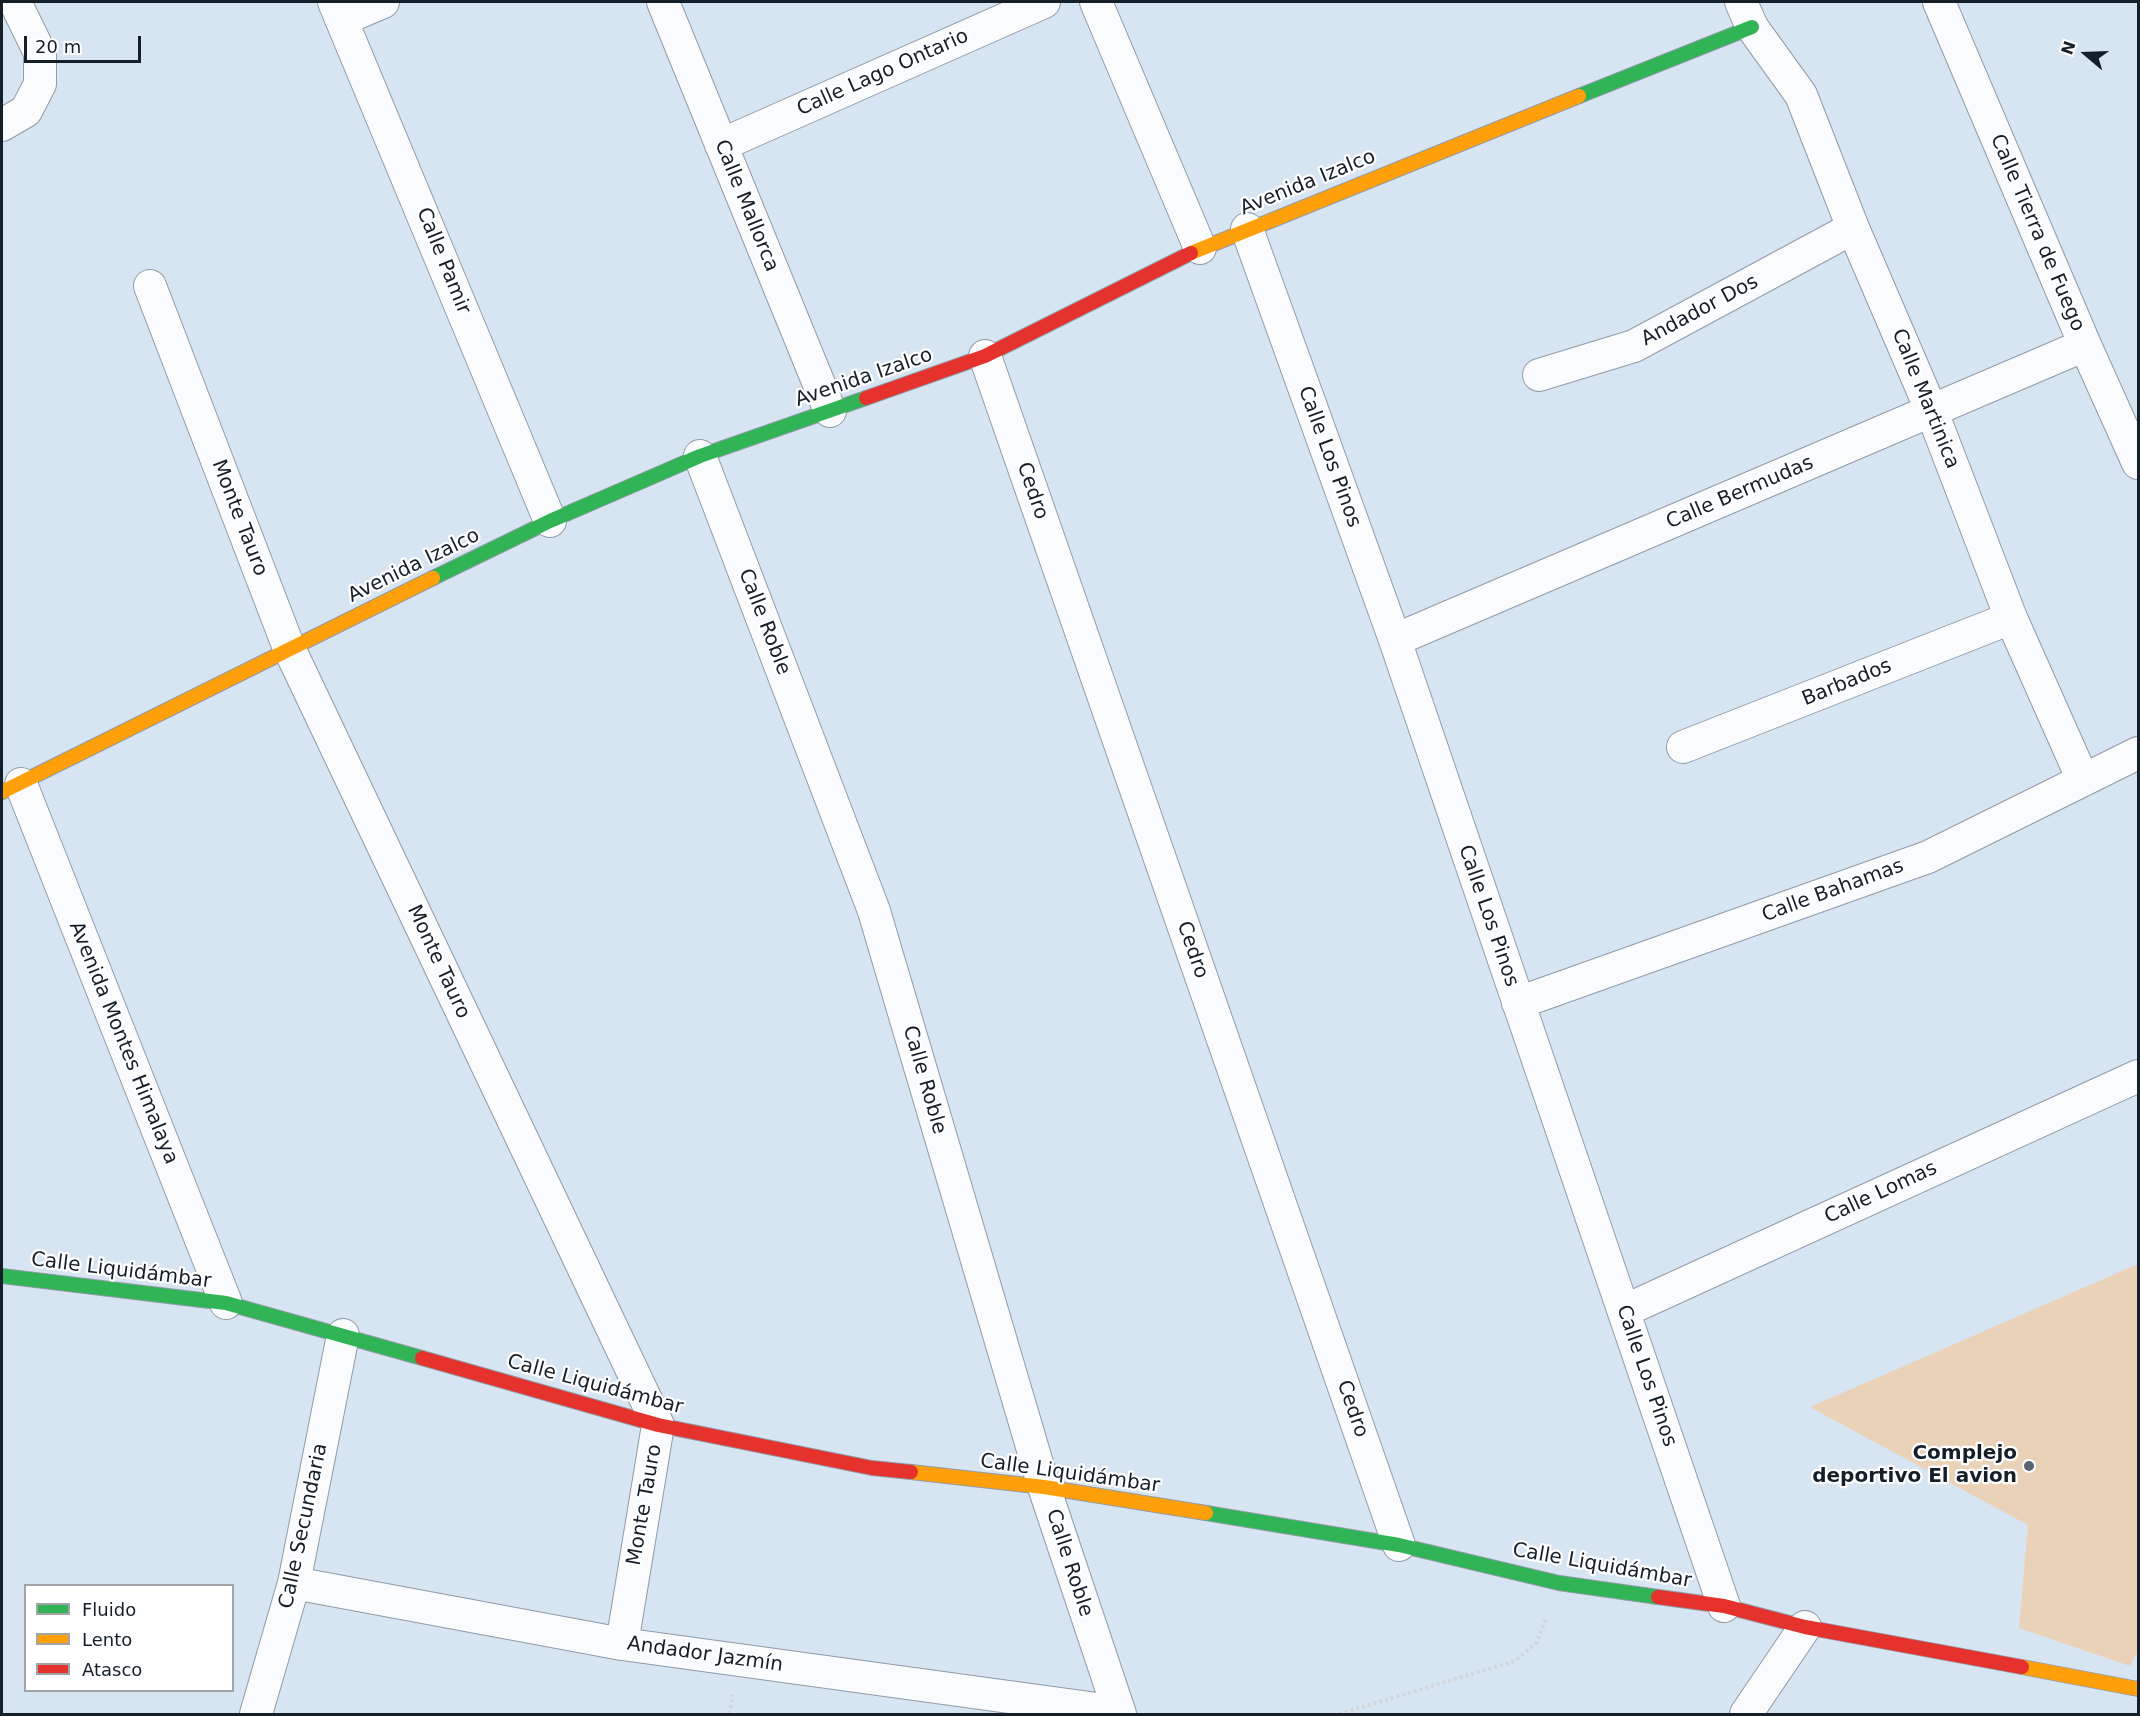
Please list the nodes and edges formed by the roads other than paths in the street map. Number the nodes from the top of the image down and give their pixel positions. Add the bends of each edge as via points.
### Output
1 (15, 2) edge
2 (383, 2) edge
3 (663, 2) edge
4 (1044, 2) edge
5 (1096, 2) edge
6 (1939, 2) edge
7 (338, 10) edge
8 (1747, 14) edge
9 (2, 125) edge
10 (721, 145) junction
11 (1247, 228) junction
12 (1853, 228) junction
13 (1200, 248) junction
14 (150, 286) dead end
15 (2085, 345) junction
16 (985, 356) junction
17 (1539, 375) dead end
18 (830, 411) junction
19 (1932, 412) junction
20 (700, 456) junction
21 (2139, 463) edge
22 (550, 521) junction
23 (2011, 618) junction
24 (1395, 639) junction
25 (289, 648) junction
26 (1683, 747) dead end
27 (2139, 753) edge
28 (2083, 780) junction
29 (11, 788) edge
30 (1518, 1003) junction
31 (2139, 1076) edge
32 (2, 1276) edge
33 (226, 1303) junction
34 (1624, 1311) junction
35 (343, 1335) junction
36 (658, 1425) junction
37 (1044, 1487) junction
38 (1399, 1545) junction
39 (294, 1583) junction
40 (1724, 1606) junction
41 (1805, 1627) junction
42 (622, 1644) junction
43 (2139, 1689) edge
44 (1119, 1713) edge
45 (256, 1714) edge
46 (1746, 1714) edge

1 - 9 street via 40,53 40,84 26,111
2 - 7 street
3 - 10 street, Calle Mallorca
4 - 10 street, Calle Lago Ontario
5 - 13 street
6 - 15 street, Calle Tierra de Fuego
7 - 22 street, Calle Pamir
8 - 11 street, Avenida Izalco
8 - 12 street, Calle Martinica via 1801,95
10 - 18 street, Calle Mallorca
11 - 13 street, Avenida Izalco
11 - 24 street, Calle Los Pinos
12 - 17 street, Andador Dos via 1634,346
12 - 19 street, Calle Martinica
13 - 16 street, Avenida Izalco
14 - 25 street, Monte Tauro
15 - 19 street, Calle Bermudas
15 - 21 street, Calle Tierra de Fuego
16 - 18 street, Avenida Izalco
16 - 38 street, Cedro
18 - 20 street, Avenida Izalco
19 - 23 street, Calle Martinica
19 - 24 street, Calle Bermudas
20 - 22 street, Avenida Izalco
20 - 37 street, Calle Roble via 874,911
22 - 25 street, Avenida Izalco
23 - 26 street, Barbados
23 - 28 street, Calle Martinica
24 - 30 street, Calle Los Pinos
25 - 29 street, Avenida Izalco
25 - 36 street, Monte Tauro
27 - 28 street, Calle Bahamas
28 - 30 street, Calle Bahamas via 1928,857
29 - 33 street, Avenida Montes Himalaya
30 - 34 street, Calle Los Pinos
31 - 34 street, Calle Lomas
32 - 33 street, Calle Liquidámbar
33 - 35 street, Calle Liquidámbar
34 - 40 street, Calle Los Pinos
35 - 36 street, Calle Liquidámbar
35 - 39 street, Calle Secundaria
36 - 37 street, Calle Liquidámbar via 872,1468
36 - 42 street, Monte Tauro
37 - 38 street, Calle Liquidámbar
37 - 44 street, Calle Roble
38 - 40 street, Calle Liquidámbar via 1559,1583
39 - 42 street, Andador Jazmín
39 - 45 street, Calle Secundaria
40 - 41 street, Calle Liquidámbar
41 - 43 street, Calle Liquidámbar
41 - 46 street
42 - 44 street, Andador Jazmín

